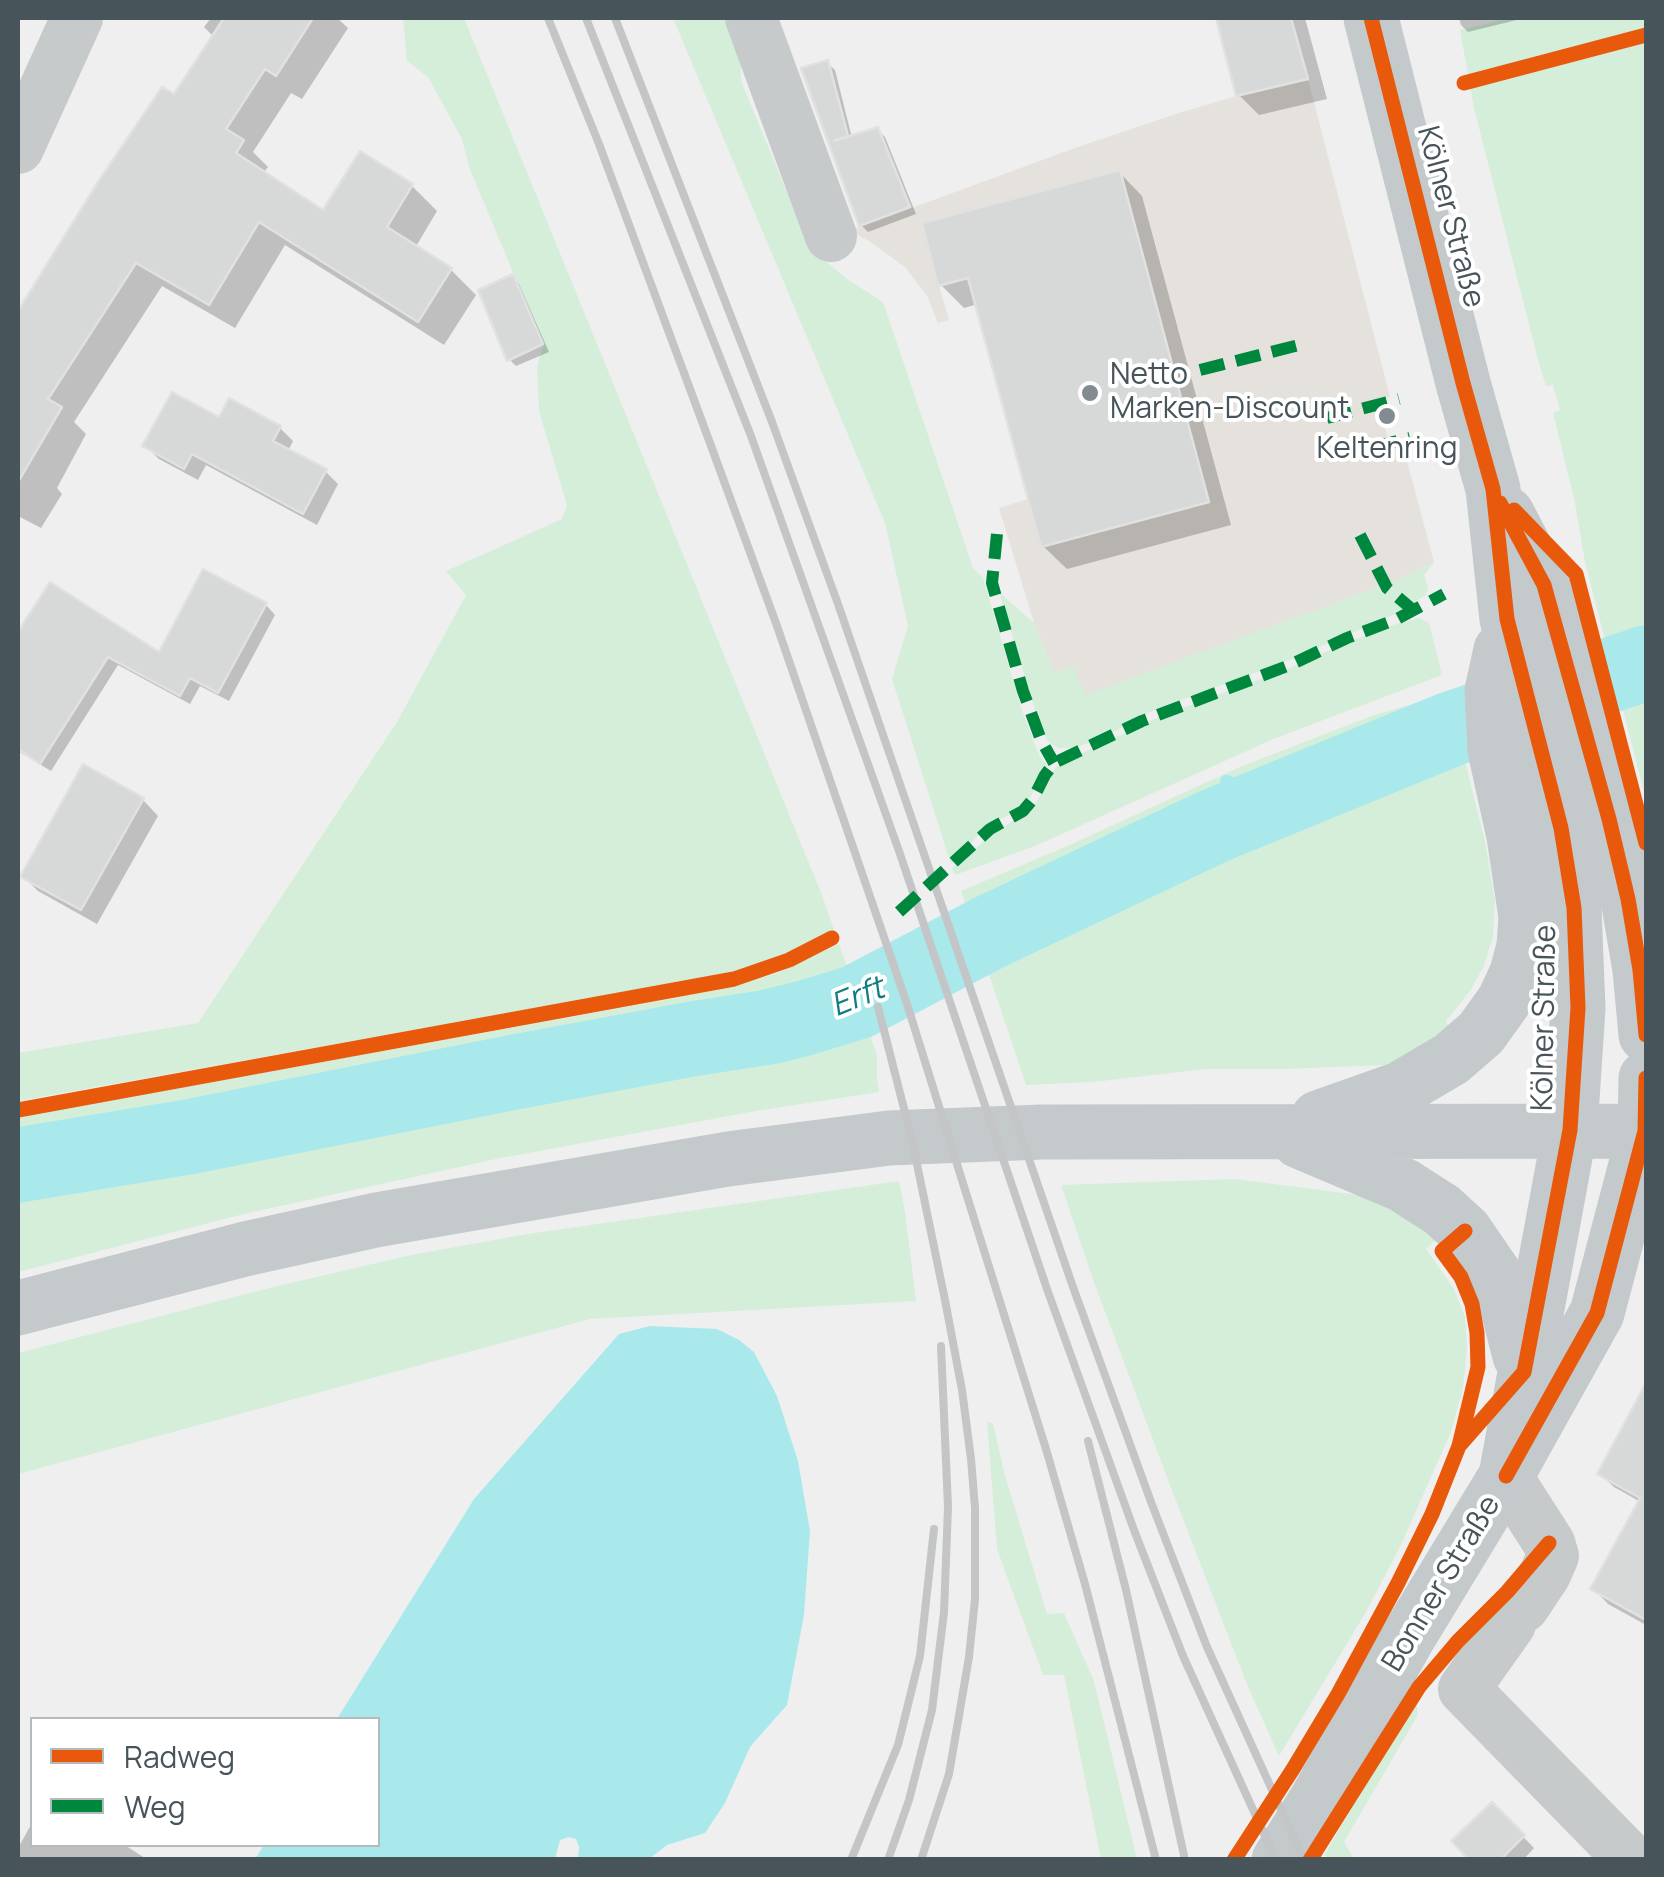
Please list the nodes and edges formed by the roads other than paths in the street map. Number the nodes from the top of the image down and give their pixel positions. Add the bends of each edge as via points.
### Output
1 (77, 18) edge
2 (751, 18) edge
3 (1371, 18) edge
4 (1397, 18) edge
5 (1400, 133) junction
6 (18, 148) edge
7 (832, 236) dead end
8 (1518, 601) junction
9 (1561, 828) junction
10 (1644, 972) edge
11 (1646, 1034) edge
12 (1646, 1078) edge
13 (1570, 1130) junction
14 (1646, 1131) edge
15 (1278, 1132) junction
16 (1646, 1273) edge
17 (18, 1308) edge
18 (1598, 1312) junction
19 (1524, 1372) junction
20 (1506, 1476) junction
21 (1279, 1860) edge
22 (1631, 1860) edge

1 - 6 street
2 - 7 street
3 - 5 main road, Kölner Straße
4 - 5 main road
5 - 8 main road, Kölner Straße
8 - 9 main road, Kölner Straße
8 - 9 main road via 1492,691 1495,750
9 - 10 main road, Kölner Straße via 1628,899
9 - 13 main road, Kölner Straße via 1574,908 1578,1008
9 - 15 main road via 1526,917 1517,973 1480,1034 1400,1089
10 - 11 main road, Kölner Straße
12 - 14 main road
13 - 14 main road, Kölner Straße
13 - 15 main road
13 - 19 main road, Kölner Straße
14 - 18 main road, Bonner Straße
15 - 17 main road via 974,1133 796,1149 376,1220
15 - 19 main road via 1403,1185 1465,1231 1502,1285
16 - 18 main road
18 - 20 main road, Bonner Straße
19 - 20 main road, Kölner Straße
20 - 21 main road, Bonner Straße
20 - 22 street via 1553,1556 1464,1689

